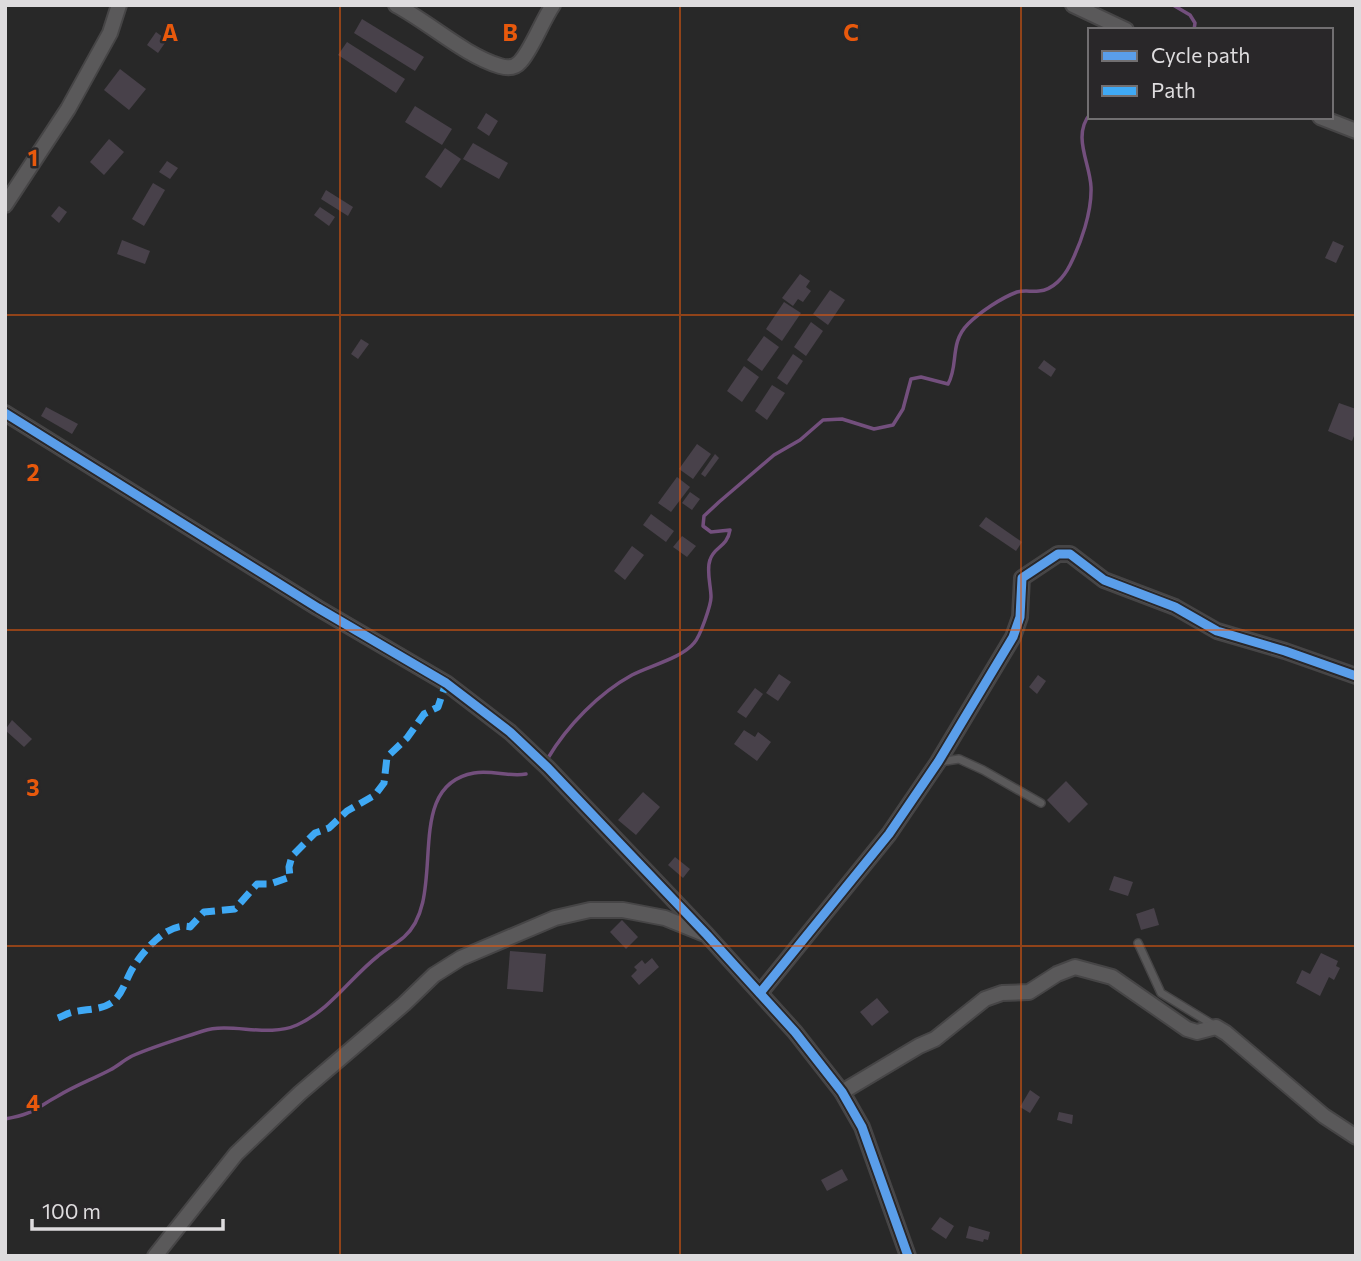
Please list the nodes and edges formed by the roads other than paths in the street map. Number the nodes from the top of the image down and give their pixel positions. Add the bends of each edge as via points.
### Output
1 (119, 5) edge
2 (396, 5) edge
3 (553, 5) edge
4 (1073, 5) edge
5 (1122, 28) edge
6 (1325, 119) edge
7 (1356, 131) edge
8 (5, 205) edge
9 (5, 413) edge
10 (1356, 676) edge
11 (938, 762) junction
12 (1041, 803) dead end
13 (707, 935) junction
14 (1138, 943) dead end
15 (760, 993) junction
16 (1216, 1027) junction
17 (842, 1092) junction
18 (1356, 1137) edge
19 (155, 1256) edge
20 (908, 1256) edge

1 - 8 street via 110,33 68,108
2 - 3 street via 471,52 510,67 521,61
4 - 5 street
6 - 7 street
9 - 13 street via 456,691 548,768
10 - 11 street via 1217,631 1175,607 1104,580 1070,554 1058,554 1022,578 1020,617 1013,637
11 - 12 lane via 959,759
11 - 15 street via 870,859
13 - 15 street
13 - 19 street via 666,918 590,910 555,918 461,958 434,975 236,1154
14 - 16 lane via 1161,993
15 - 17 street
16 - 17 street via 1197,1032 1187,1029 1112,977 1075,967 1029,992 985,999 935,1039
16 - 18 street
17 - 20 street via 862,1128

